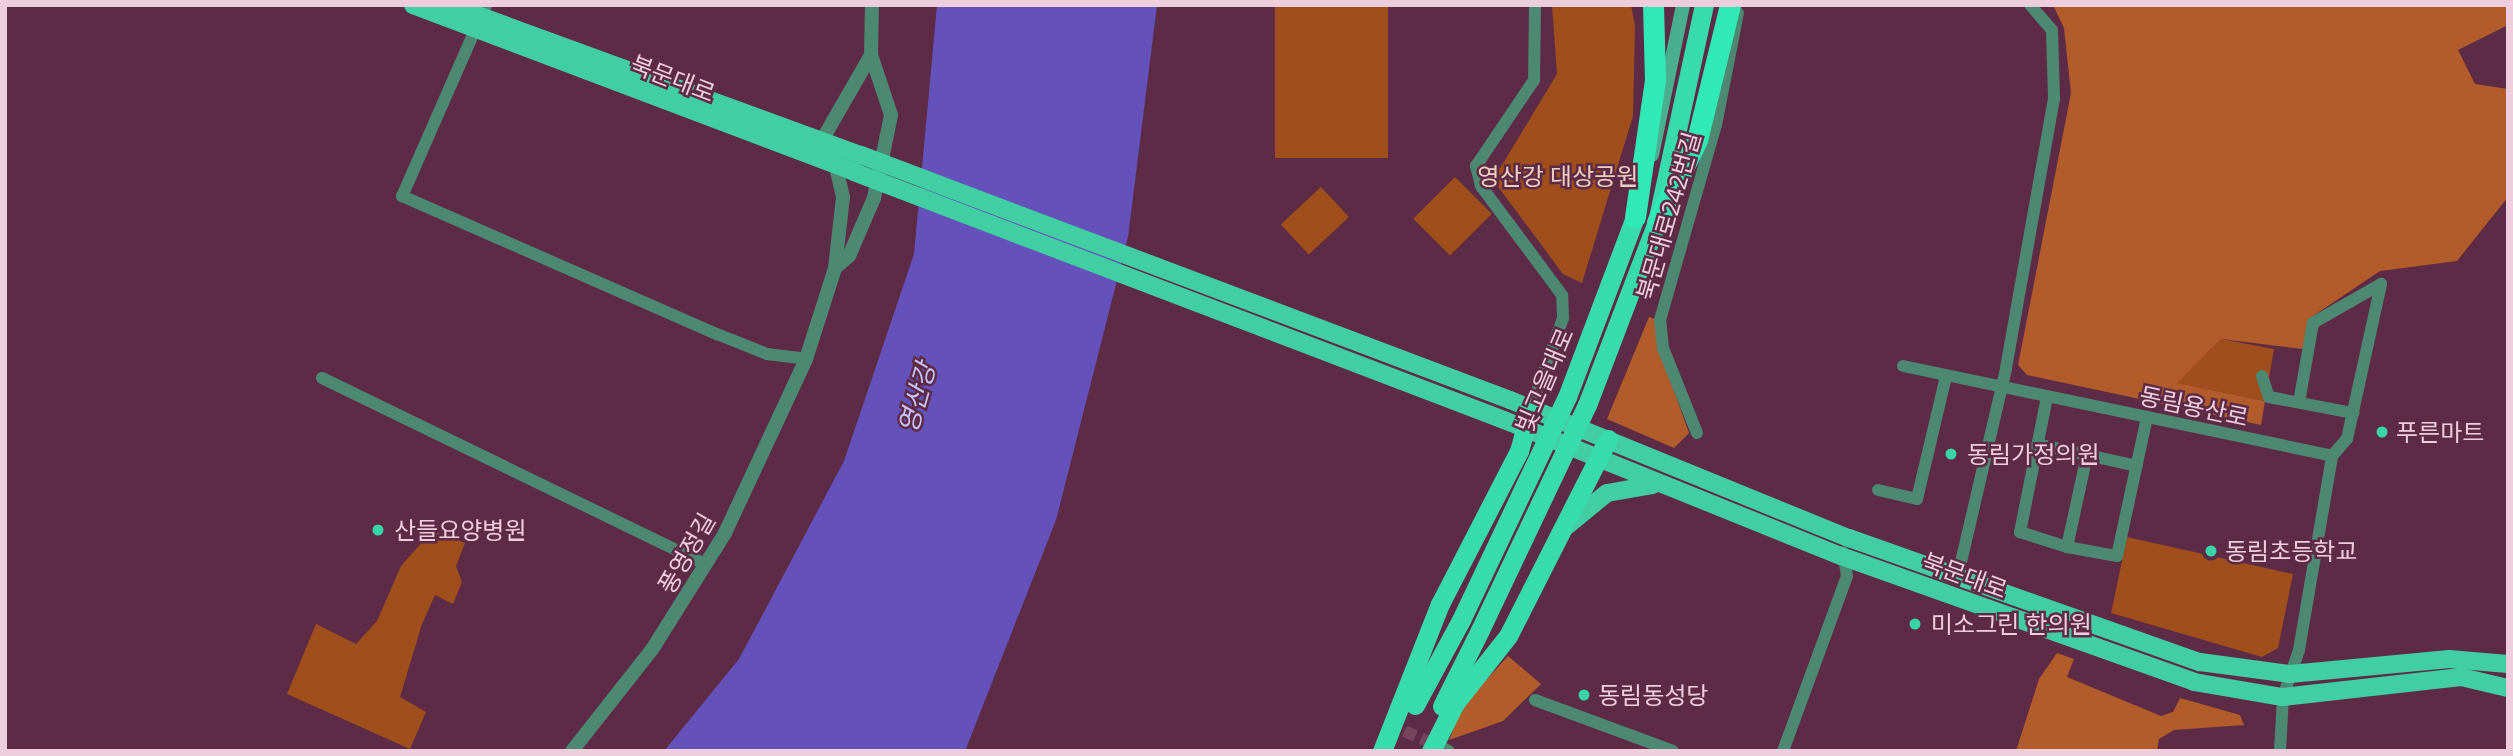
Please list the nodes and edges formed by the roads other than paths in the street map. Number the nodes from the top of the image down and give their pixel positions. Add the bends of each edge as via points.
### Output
1 (413, 5) edge
2 (450, 5) edge
3 (872, 5) edge
4 (1535, 5) edge
5 (1653, 5) edge
6 (1683, 5) edge
7 (1704, 5) edge
8 (1730, 5) edge
9 (1740, 5) edge
10 (2030, 5) edge
11 (481, 17) edge
12 (871, 55) junction
13 (821, 142) junction
14 (836, 166) junction
15 (1634, 217) junction
16 (1657, 222) junction
17 (835, 268) junction
18 (806, 359) junction
19 (1902, 366) dead end
20 (1946, 376) junction
21 (2262, 376) dead end
22 (322, 378) dead end
23 (2001, 387) junction
24 (2047, 397) junction
25 (2299, 402) junction
26 (1531, 408) junction
27 (2353, 413) junction
28 (2147, 417) junction
29 (1524, 429) junction
30 (1697, 433) dead end
31 (1608, 439) junction
32 (2037, 444) junction
33 (2087, 455) junction
34 (2333, 456) junction
35 (1599, 459) junction
36 (2137, 466) junction
37 (1664, 485) junction
38 (1878, 490) dead end
39 (1568, 525) junction
40 (1849, 538) junction
41 (2067, 547) junction
42 (1841, 556) junction
43 (705, 564) junction
44 (1958, 575) junction
45 (2508, 664) edge
46 (2290, 674) junction
47 (2508, 688) edge
48 (2283, 697) junction
49 (1535, 700) dead end
50 (1442, 750) edge
51 (572, 751) edge
52 (1382, 751) edge
53 (1391, 751) edge
54 (1420, 751) edge
55 (1673, 751) edge
56 (1783, 751) edge
57 (2280, 751) edge

1 - 11 main road, 북문대로
2 - 11 main road, 북문대로
3 - 12 street, 풍영정길
4 - 26 street via 1534,80 1476,166 1481,186 1563,295 1563,318
5 - 15 highway via 1655,80
6 - 15 main road, 빛고을대로
7 - 16 highway, 빛고을대로
8 - 16 highway via 1697,140
9 - 30 street, 북문대로242번길 via 1716,125 1660,320 1662,348
10 - 23 street via 2052,30 2054,98
11 - 13 main road, 북문대로
11 - 14 main road, 북문대로
11 - 18 street via 402,196 717,334 767,354
12 - 13 street
12 - 17 street, 풍영정길 via 887,95 889,145 859,236
13 - 26 main road, 북문대로, bridge
14 - 17 street via 843,197
14 - 29 main road, 북문대로, bridge
15 - 53 highway, 빛고을대로, bridge via 1566,397 1461,620
16 - 54 highway, 빛고을대로, bridge via 1587,405
17 - 18 street, 풍영정길
18 - 43 street, 풍영정길
19 - 20 street
20 - 23 street
20 - 38 street via 1917,499
21 - 25 street, 동림용산로 via 2269,397
22 - 43 street
23 - 24 street, 동림용산로
23 - 44 street
24 - 28 street, 동림용산로
24 - 32 street
25 - 27 street, 동림용산로
25 - 27 street via 2313,323 2382,284
26 - 29 highway
26 - 31 main road, 북문대로
27 - 34 street via 2347,439
28 - 34 street, 동림용산로
28 - 36 street
29 - 35 main road, 북문대로
29 - 52 highway via 1440,604
31 - 35 highway
31 - 40 main road, 북문대로
32 - 33 street
32 - 41 street via 2020,533
33 - 36 street
33 - 41 street
34 - 46 street
35 - 37 main road, 북문대로
35 - 39 highway
36 - 41 street via 2117,556
37 - 39 main road via 1607,493
37 - 42 main road, 북문대로
39 - 50 highway via 1508,636 1455,703
40 - 42 street
40 - 44 main road, 북문대로
42 - 48 main road, 북문대로 via 2194,682
42 - 56 street via 1847,576
43 - 51 street, 풍영정길 via 653,648
44 - 46 main road, 북문대로 via 2200,662
45 - 46 main road, 북문대로 via 2471,658
46 - 48 street
47 - 48 main road, 북문대로 via 2460,677
48 - 57 street
49 - 55 street

